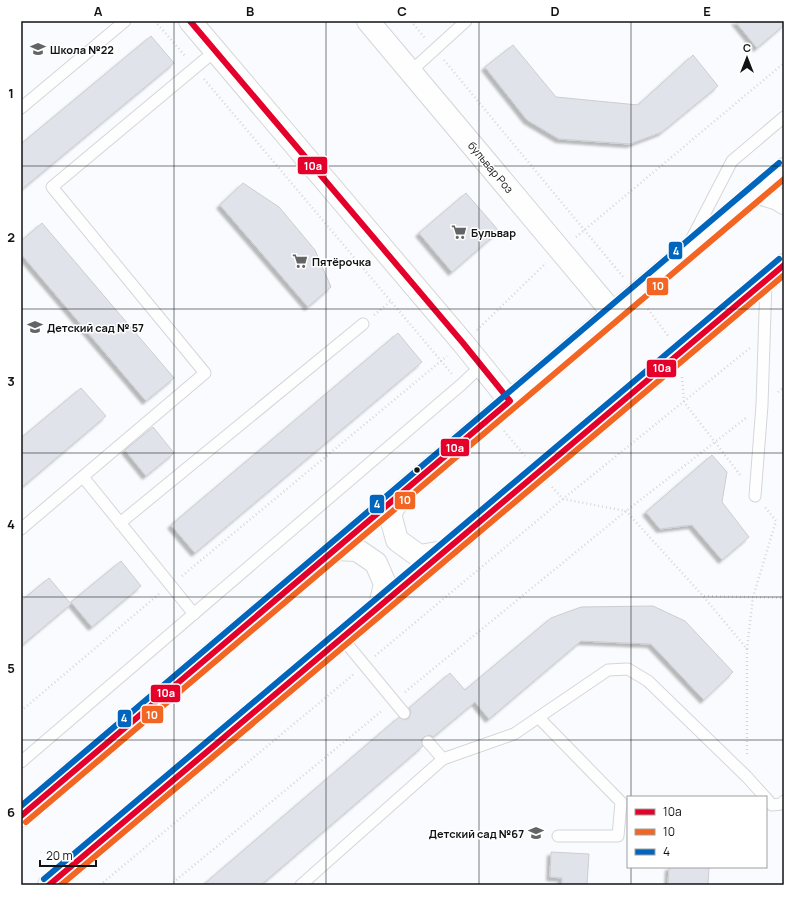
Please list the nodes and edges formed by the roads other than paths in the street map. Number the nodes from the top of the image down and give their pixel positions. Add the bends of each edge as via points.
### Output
1 (125, 21) edge
2 (190, 21) edge
3 (368, 21) edge
4 (466, 21) edge
5 (215, 51) junction
6 (410, 72) junction
7 (21, 108) edge
8 (784, 117) edge
9 (784, 169) edge
10 (756, 192) junction
11 (784, 202) edge
12 (684, 253) junction
13 (784, 264) edge
14 (766, 280) junction
15 (614, 313) junction
16 (363, 324) road end
17 (481, 366) junction
18 (510, 401) junction
19 (83, 477) junction
20 (404, 491) junction
21 (755, 496) road end
22 (120, 523) junction
23 (21, 529) edge
24 (336, 549) junction
25 (444, 552) junction
26 (380, 605) junction
27 (194, 614) junction
28 (342, 638) junction
29 (404, 713) dead end
30 (538, 718) junction
31 (428, 742) dead end
32 (443, 759) junction
33 (21, 762) edge
34 (763, 796) edge
35 (767, 800) edge
36 (784, 801) edge
37 (21, 816) edge
38 (558, 836) dead end
39 (623, 837) edge
40 (49, 885) edge
41 (302, 885) edge

1 - 7 lane
2 - 5 main road
3 - 6 main road, бульвар Роз
4 - 6 lane
5 - 17 main road
5 - 19 lane via 52,187 205,373
6 - 15 main road, бульвар Роз
8 - 12 lane via 732,161
9 - 10 main road
10 - 11 main road
10 - 12 main road
12 - 15 main road
13 - 14 main road
14 - 21 lane via 762,405
14 - 25 main road
15 - 18 main road
16 - 22 lane
17 - 18 main road
17 - 27 lane
18 - 20 main road
19 - 22 lane
19 - 23 lane
20 - 24 main road
20 - 25 main road via 390,514 397,540 418,556
22 - 27 lane
24 - 26 main road via 357,550 376,563 384,584
24 - 37 main road
25 - 26 main road
26 - 28 main road
27 - 33 lane
28 - 29 lane
28 - 40 main road
30 - 32 lane via 514,734
30 - 34 lane via 608,670 628,669 648,682 746,776
30 - 39 lane via 621,802
31 - 32 lane
32 - 41 lane
35 - 36 lane via 772,805
38 - 39 lane

